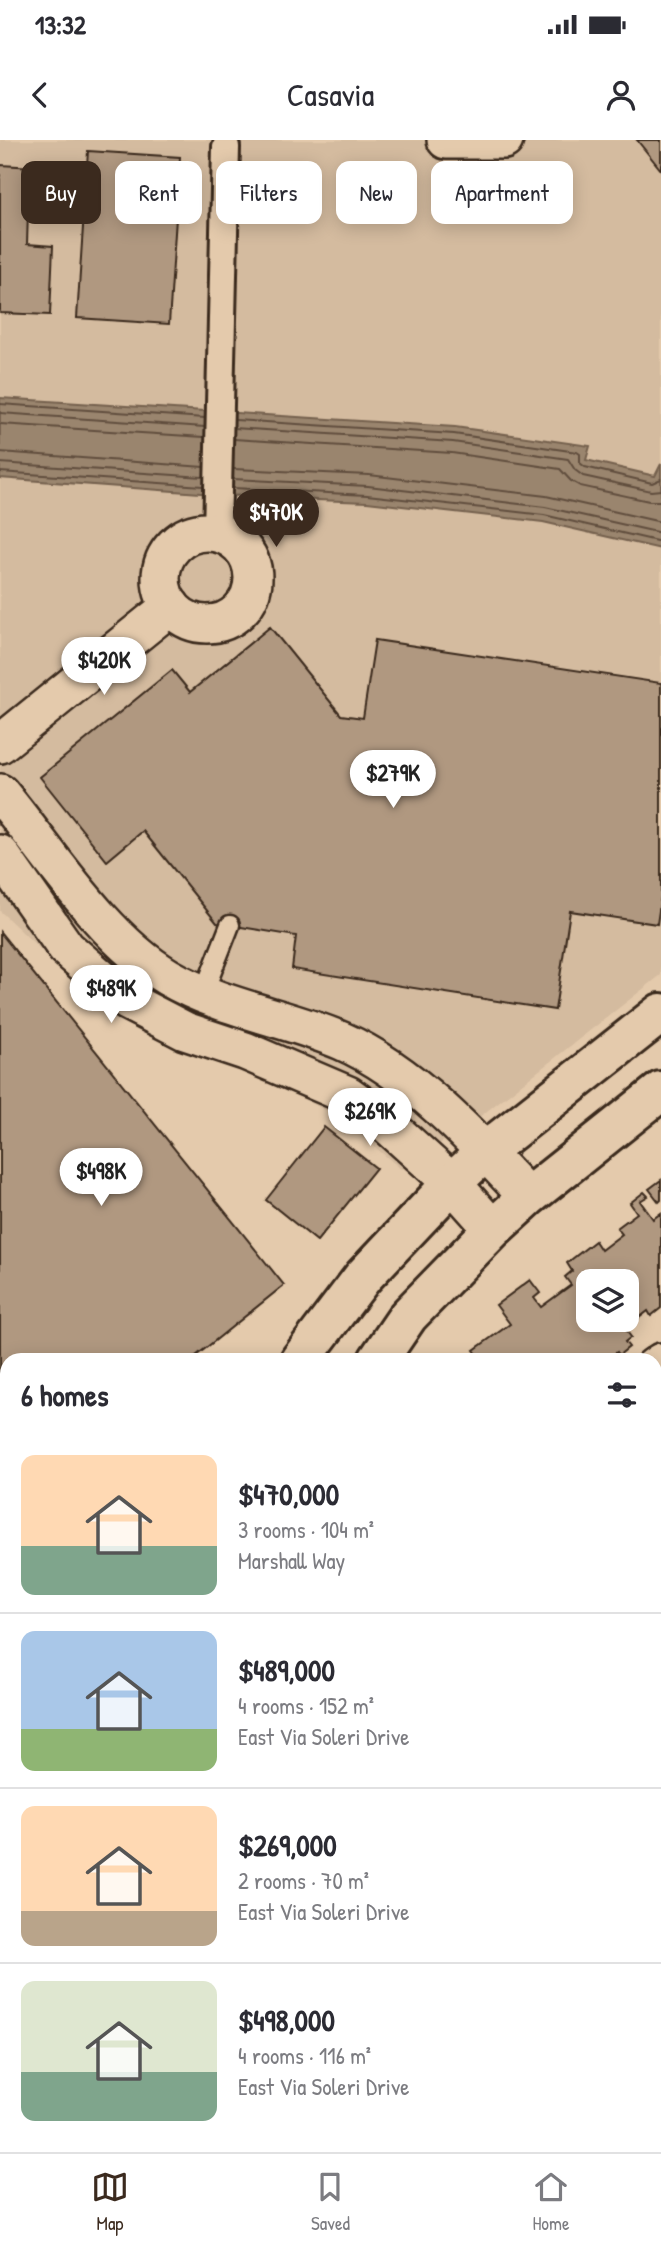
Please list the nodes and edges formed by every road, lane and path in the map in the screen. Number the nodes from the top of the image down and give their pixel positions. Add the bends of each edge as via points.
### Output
1 (446, 140) edge
2 (503, 140) edge
3 (226, 147) dead end
4 (217, 521) junction
5 (171, 606) junction
6 (0, 744) edge
7 (0, 793) edge
8 (0, 854) edge
9 (230, 925) dead end
10 (203, 994) junction
11 (661, 1013) edge
12 (661, 1091) edge
13 (486, 1152) junction
14 (452, 1183) junction
15 (528, 1197) junction
16 (493, 1229) junction
17 (305, 1353) edge
18 (383, 1353) edge

1 - 2 street
3 - 4 street
4 - 5 street via 176,544 167,555 162,581
4 - 5 street via 240,545 252,568 248,598 239,611 213,624 190,620
5 - 6 street
7 - 10 street via 124,943 167,976
8 - 14 street via 66,948 127,1000 185,1031 348,1095
9 - 10 lane
10 - 13 street via 305,1026 392,1068
11 - 13 main road
12 - 15 main road
13 - 14 main road
13 - 15 street
14 - 16 street
14 - 17 main road via 363,1277
15 - 16 main road
16 - 18 main road via 408,1316

